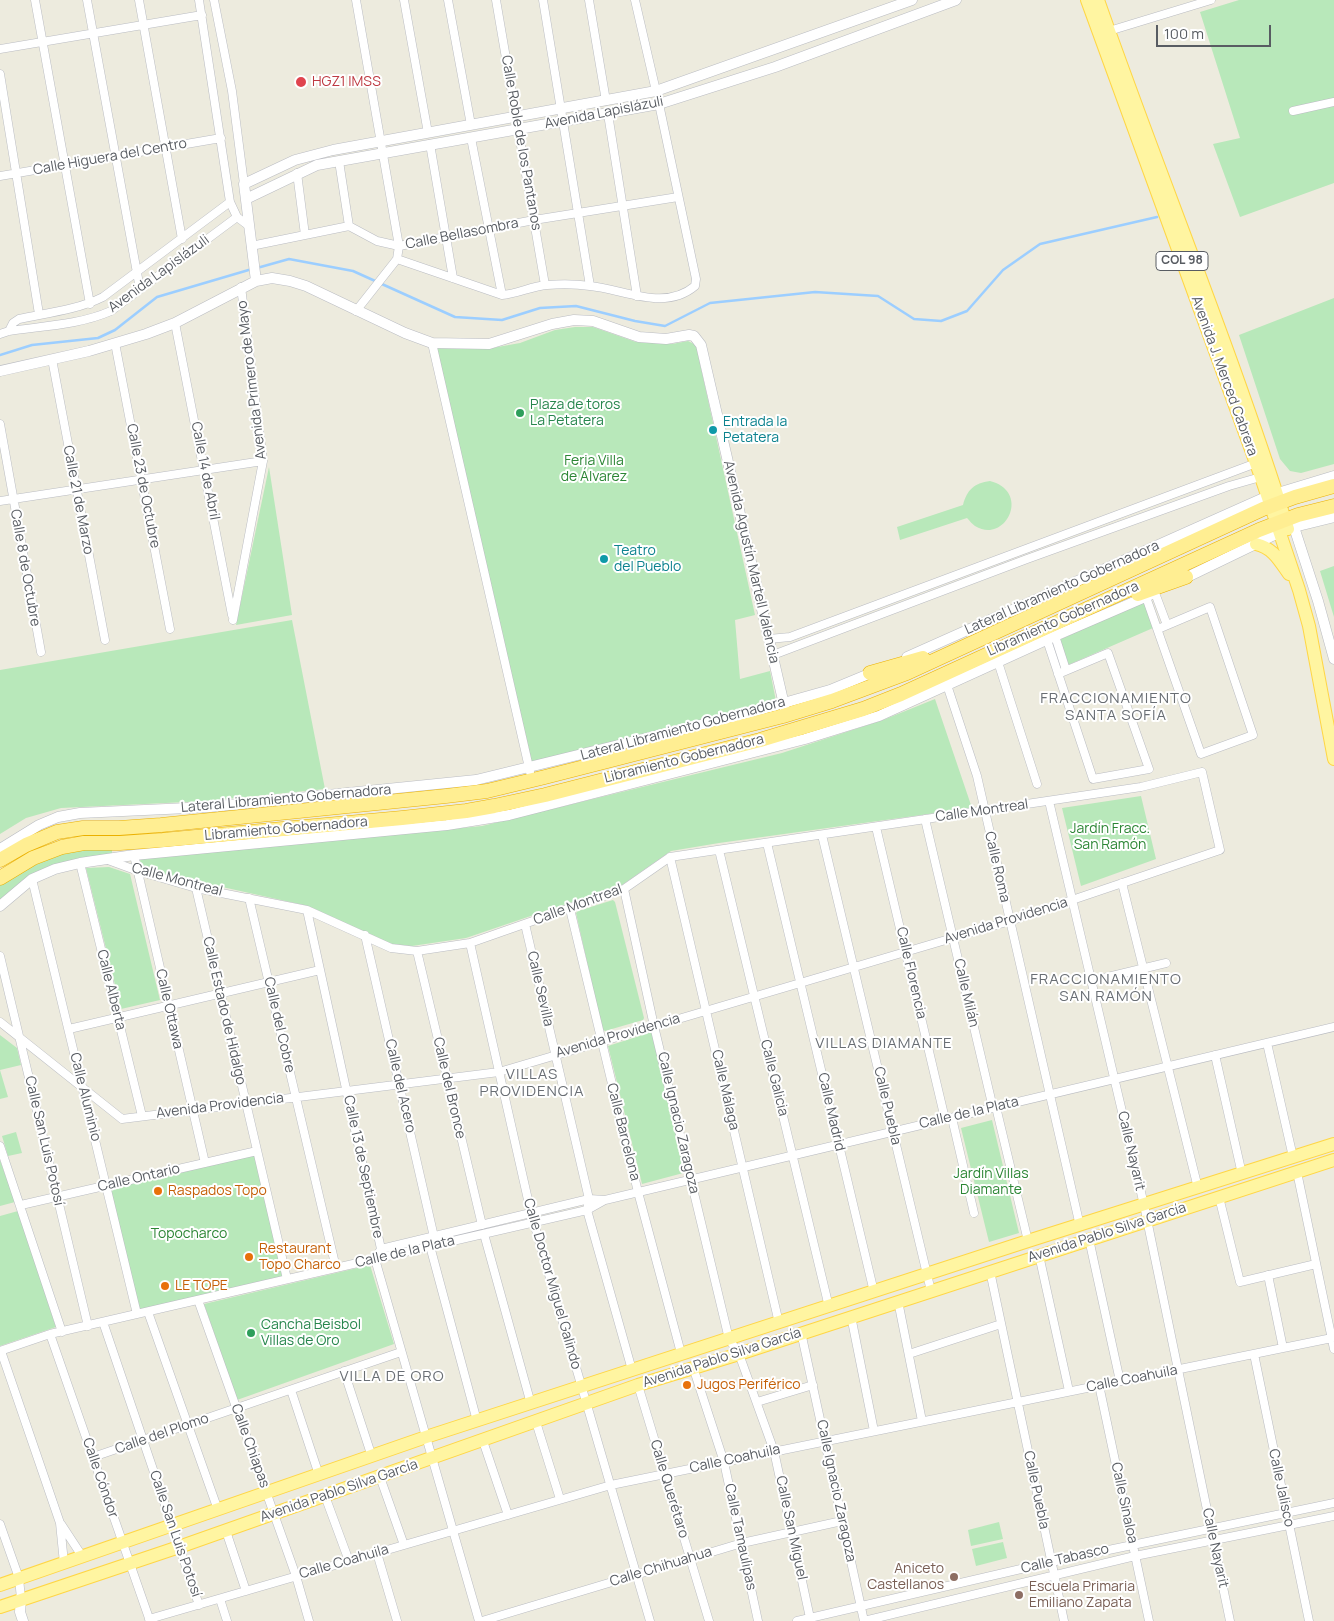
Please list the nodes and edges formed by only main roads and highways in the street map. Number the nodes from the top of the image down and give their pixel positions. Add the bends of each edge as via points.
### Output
1 (1087, 0) edge
2 (1098, 0) edge
3 (1261, 461) junction
4 (1334, 486) edge
5 (1274, 499) junction
6 (1334, 506) edge
7 (1285, 526) junction
8 (1256, 544) road end
9 (1186, 577) road end
10 (1302, 581) junction
11 (1101, 603) junction
12 (956, 650) junction
13 (870, 673) road end
14 (1334, 715) edge
15 (1334, 758) edge
16 (676, 762) junction
17 (651, 780) road end
18 (0, 860) edge
19 (0, 878) edge
20 (1334, 1144) edge
21 (1334, 1160) edge
22 (0, 1585) edge
23 (0, 1606) edge

1 - 3 main road, Avenida J. Merced Cabrera / COL 98
2 - 3 main road, Avenida J. Merced Cabrera / COL 98 via 1192,252
3 - 5 main road, Avenida J. Merced Cabrera / COL 98
4 - 5 highway, Libramiento Gobernadora
5 - 7 main road, COL 98
5 - 12 highway, Libramiento Gobernadora
6 - 7 highway, Libramiento Gobernadora
7 - 10 main road
7 - 10 main road
7 - 11 highway, Libramiento Gobernadora
8 - 10 main road via 1274,552
9 - 11 highway via 1126,598
10 - 14 main road via 1323,650
10 - 15 main road
11 - 16 highway, Libramiento Gobernadora via 863,709
12 - 13 highway
12 - 18 highway, Libramiento Gobernadora via 832,701 785,709 531,774 487,791 161,826 83,828 57,832
16 - 17 highway
16 - 19 highway, Libramiento Gobernadora via 466,812 163,840 84,842 62,846 33,858
20 - 22 main road, Avenida Pablo Silva García via 426,1437
21 - 23 main road, Avenida Pablo Silva García via 638,1385 226,1531

